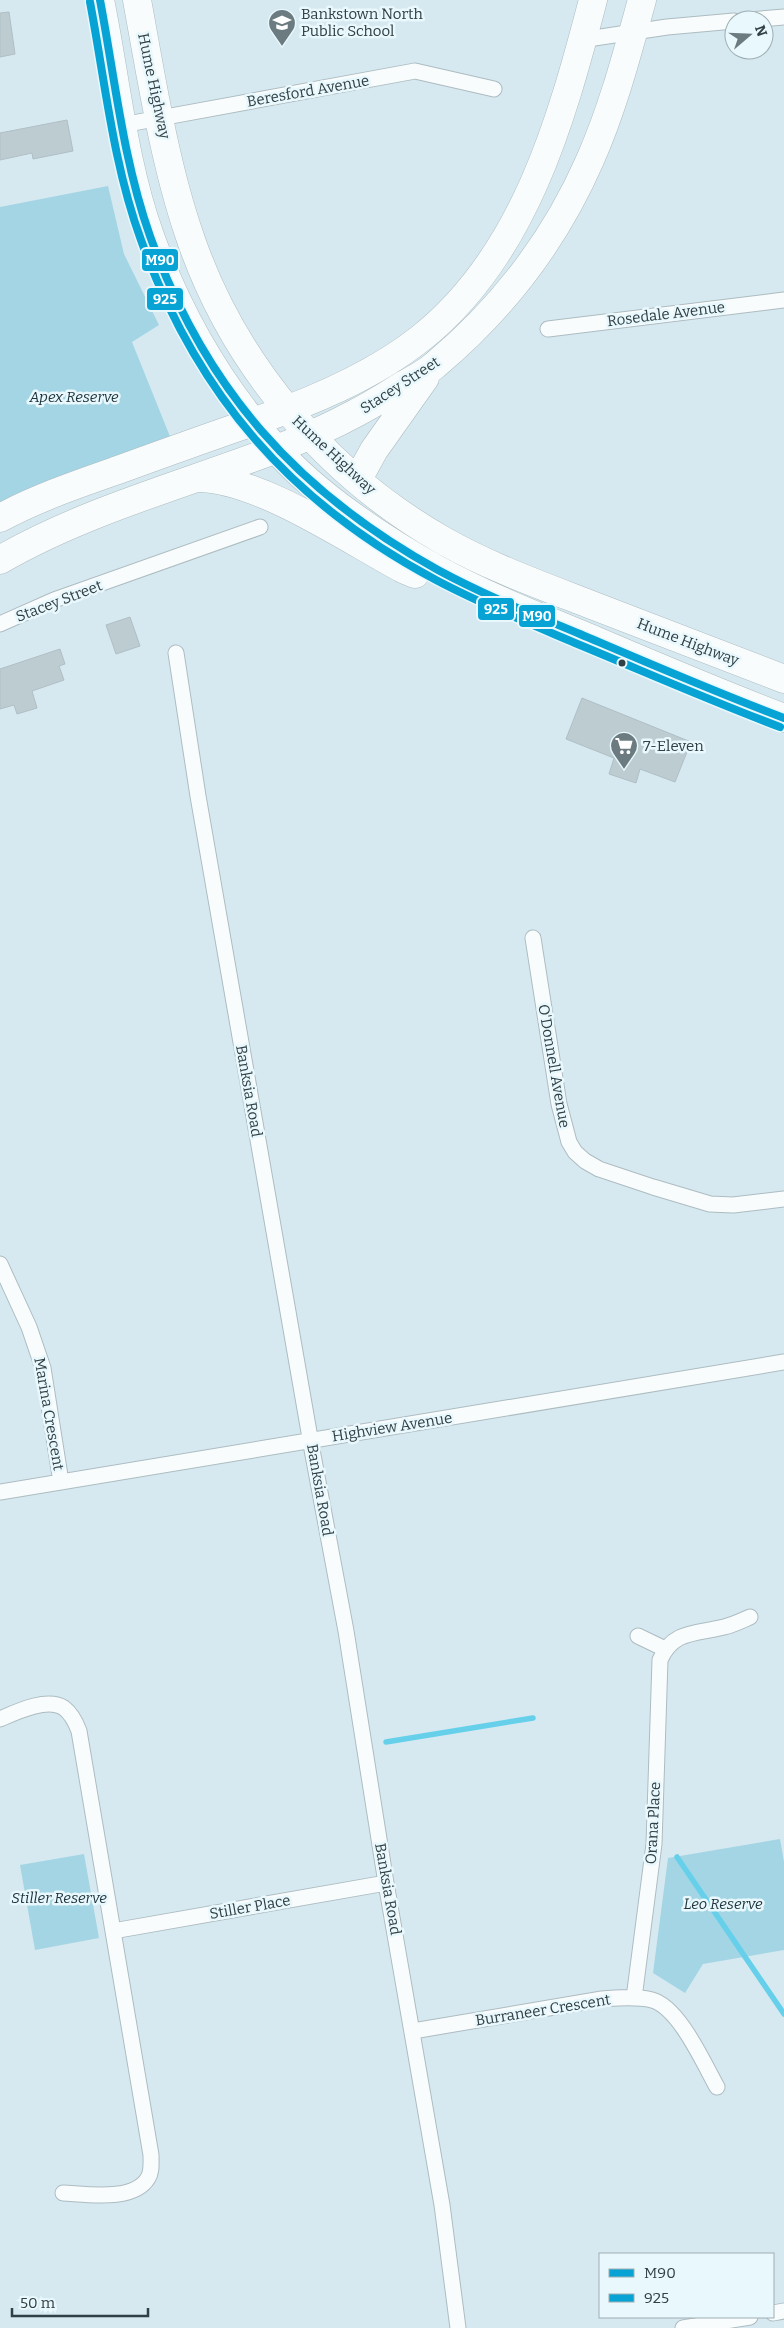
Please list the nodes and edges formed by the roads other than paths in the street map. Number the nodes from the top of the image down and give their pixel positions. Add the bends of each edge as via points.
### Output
1 (100, 0) edge
2 (137, 0) edge
3 (594, 0) edge
4 (642, 0) edge
5 (724, 22) edge
6 (633, 32) junction
7 (582, 40) junction
8 (494, 89) dead end
9 (160, 118) junction
10 (122, 125) junction
11 (784, 300) edge
12 (548, 329) dead end
13 (433, 366) junction
14 (286, 410) junction
15 (253, 422) junction
16 (312, 435) junction
17 (276, 450) junction
18 (200, 478) junction
19 (358, 479) junction
20 (0, 518) edge
21 (260, 527) dead end
22 (0, 560) edge
23 (511, 606) junction
24 (0, 624) edge
25 (176, 653) dead end
26 (784, 679) edge
27 (784, 718) edge
28 (533, 938) dead end
29 (784, 1199) edge
30 (0, 1264) edge
31 (784, 1362) edge
32 (311, 1440) junction
33 (61, 1482) junction
34 (0, 1492) edge
35 (750, 1617) dead end
36 (638, 1636) dead end
37 (664, 1649) junction
38 (0, 1719) edge
39 (386, 1883) junction
40 (113, 1931) junction
41 (634, 1998) junction
42 (413, 2032) junction
43 (717, 2087) dead end
44 (63, 2193) dead end
45 (744, 2318) edge
46 (458, 2328) edge
47 (683, 2328) edge

1 - 10 highway, Hume Highway
2 - 9 highway, Hume Highway
3 - 7 highway, Stacey Street
4 - 6 highway, Stacey Street
5 - 6 street
6 - 7 street
6 - 13 highway, Stacey Street via 609,112 591,158 559,222 513,288
7 - 14 highway, Stacey Street via 534,185 489,263 459,302 421,338 377,368
8 - 9 street, Beresford Avenue via 415,71
9 - 10 street, Beresford Avenue
9 - 14 highway, Hume Highway via 177,194 205,276 242,349
10 - 15 highway, Hume Highway via 137,192 164,274 218,374
11 - 12 street, Rosedale Avenue
13 - 16 highway, Stacey Street via 341,423
13 - 19 highway via 374,450
14 - 15 highway, Stacey Street
14 - 16 highway, Hume Highway
15 - 17 highway, Hume Highway
15 - 20 highway, Stacey Street via 86,481
16 - 17 highway, Stacey Street
16 - 19 highway, Hume Highway
17 - 18 highway, Stacey Street
17 - 23 highway, Hume Highway via 327,496 378,533 439,570
18 - 22 highway, Stacey Street via 60,530
18 - 23 highway via 218,479 259,492 403,569
19 - 26 highway, Hume Highway via 414,522 467,554
21 - 24 street, Stacey Street via 54,600
23 - 27 highway, Hume Highway
25 - 32 street, Banksia Road
28 - 29 street, O'Donnell Avenue via 559,1104 569,1142 575,1152 599,1168 710,1204 733,1205
30 - 33 street, Marina Crescent via 29,1326 41,1361
31 - 32 street, Highview Avenue
32 - 33 street, Highview Avenue
32 - 39 street, Banksia Road via 346,1631
33 - 34 street, Highview Avenue
35 - 37 street via 724,1627 683,1635
36 - 37 street
37 - 41 street, Orana Place via 657,1681 654,1844
38 - 40 street via 38,1706 76,1709
39 - 40 street, Stiller Place
39 - 42 street, Banksia Road
40 - 44 street via 155,2179 114,2195
41 - 42 street, Burraneer Crescent via 586,2001
41 - 43 street, Burraneer Crescent via 654,2000 669,2010 682,2025
42 - 46 street, Banksia Road via 442,2206
45 - 47 street

